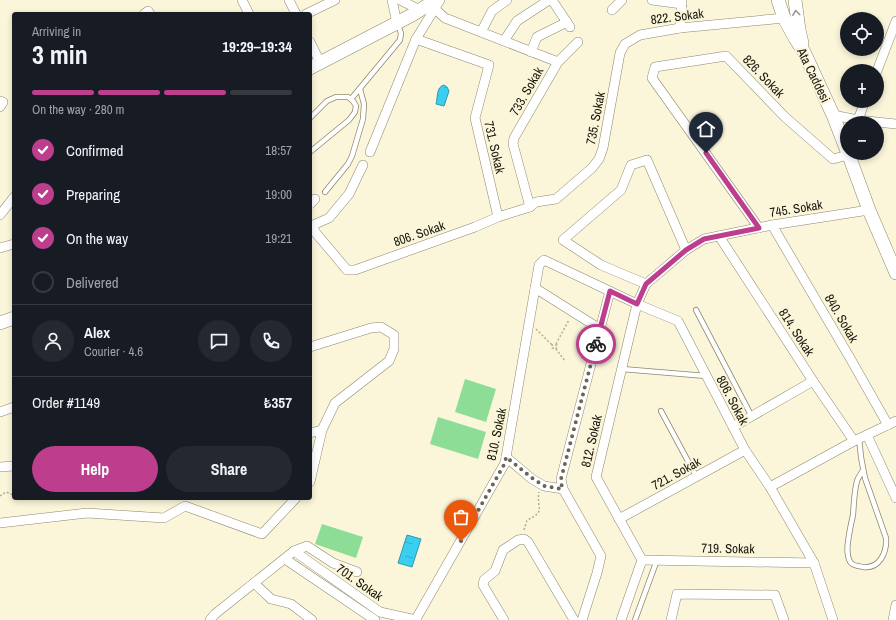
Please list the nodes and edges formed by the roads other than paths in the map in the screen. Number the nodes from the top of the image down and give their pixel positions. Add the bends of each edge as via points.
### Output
1 (242, 0) edge
2 (289, 0) edge
3 (335, 0) edge
4 (392, 0) edge
5 (400, 0) edge
6 (440, 0) edge
7 (507, 0) edge
8 (551, 0) edge
9 (622, 0) edge
10 (652, 0) edge
11 (778, 0) edge
12 (795, 0) edge
13 (682, 2) edge
14 (435, 4) edge
15 (420, 10) junction
16 (612, 10) dead end
17 (248, 12) edge
18 (295, 12) edge
19 (310, 12) edge
20 (784, 18) junction
21 (896, 21) edge
22 (397, 23) junction
23 (680, 28) junction
24 (481, 32) junction
25 (416, 39) junction
26 (504, 41) junction
27 (578, 42) dead end
28 (625, 44) joint
29 (312, 51) edge
30 (531, 52) junction
31 (804, 52) junction
32 (558, 62) junction
33 (879, 64) edge
34 (315, 65) edge
35 (360, 89) junction
36 (351, 99) junction
37 (833, 115) junction
38 (312, 116) edge
39 (840, 116) edge
40 (884, 123) edge
41 (896, 124) edge
42 (840, 133) edge
43 (312, 150) edge
44 (370, 152) dead end
45 (840, 156) edge
46 (851, 160) edge
47 (363, 165) dead end
48 (325, 192) dead end
49 (12, 200) edge
50 (530, 207) junction
51 (869, 210) junction
52 (0, 215) edge
53 (498, 217) junction
54 (772, 225) junction
55 (759, 228) junction
56 (719, 236) junction
57 (12, 245) edge
58 (0, 248) edge
59 (686, 250) junction
60 (544, 260) joint
61 (896, 273) edge
62 (646, 284) junction
63 (535, 288) junction
64 (610, 291) junction
65 (637, 304) junction
66 (696, 310) dead end
67 (12, 319) edge
68 (0, 323) edge
69 (600, 329) junction
70 (312, 346) edge
71 (622, 369) junction
72 (706, 376) junction
73 (813, 381) junction
74 (12, 408) edge
75 (661, 411) dead end
76 (0, 412) edge
77 (752, 417) junction
78 (892, 423) edge
79 (733, 428) junction
80 (322, 430) junction
81 (312, 432) edge
82 (860, 438) junction
83 (745, 450) junction
84 (506, 457) junction
85 (12, 466) edge
86 (0, 468) edge
87 (863, 470) junction
88 (312, 473) edge
89 (696, 476) junction
90 (770, 487) junction
91 (562, 489) junction
92 (896, 498) edge
93 (294, 500) edge
94 (185, 502) edge
95 (619, 519) junction
96 (0, 523) edge
97 (294, 551) junction
98 (285, 559) junction
99 (642, 560) junction
100 (657, 560) junction
101 (814, 564) junction
102 (357, 572) dead end
103 (254, 583) junction
104 (896, 605) edge
105 (210, 620) edge
106 (312, 620) edge
107 (375, 620) edge
108 (416, 620) edge
109 (504, 620) edge
110 (574, 620) edge
111 (582, 620) edge
112 (620, 620) edge
113 (635, 620) edge
114 (671, 620) edge
115 (784, 620) edge
116 (833, 620) edge
117 (893, 620) edge

1 - 17 street
2 - 18 street
3 - 19 street
4 - 22 street
5 - 15 street
6 - 14 street
7 - 24 street via 492,11
8 - 26 street via 517,21
8 - 30 street via 569,24 538,37
9 - 16 street
10 - 13 street
11 - 20 main road, Ata Caddesi
31 -> 12 main road
13 - 23 street
14 - 15 main road
14 - 24 street via 445,18
14 - 25 street
15 - 22 main road
20 - 23 street, 822. Sokak
20 - 31 main road, Ata Caddesi
21 - 33 street
22 - 34 main road
22 - 35 lane via 401,38
23 - 28 street, 822. Sokak via 640,35
24 - 26 street
25 - 44 street
25 - 53 street, 731. Sokak via 489,65 475,118
26 - 30 street
27 - 32 street, 733. Sokak
28 - 50 street, 735. Sokak via 620,53 599,159 556,198 536,202
29 - 34 street
30 - 32 street
31 - 37 main road, Ata Caddesi
32 - 50 street, 733. Sokak via 514,138 513,144
35 - 36 lane
35 - 48 lane via 364,104 363,119 352,156
36 - 38 lane via 332,99
36 - 43 lane via 356,106 354,114
37 - 39 street
37 - 42 main road, Ata Caddesi
40 - 41 street
45 - 55 street, 826. Sokak via 832,159 785,117 726,56 654,66 652,78
46 - 51 main road, Ata Caddesi
47 - 53 street, 806. Sokak via 349,194 329,218 313,225 315,232 347,270 355,270
49 - 52 street
50 - 53 street, 735. Sokak
51 - 54 street, 745. Sokak
51 - 61 main road, Ata Caddesi
54 - 55 street, 745. Sokak
54 - 78 street, 840. Sokak via 850,358
55 - 56 street, 745. Sokak
56 - 59 street, 745. Sokak via 704,239
56 - 73 street, 814. Sokak
57 - 58 street
59 - 62 street, 745. Sokak
59 - 62 street via 647,160 630,166 621,190 563,240 601,264
60 - 63 street, 810. Sokak via 539,265
60 - 64 street, 806. Sokak
62 - 65 street, 745. Sokak
63 - 69 street
63 - 84 street, 810. Sokak
64 - 65 street, 806. Sokak
64 - 69 street
65 - 71 street, 812. Sokak
65 - 72 street, 806. Sokak via 678,321
66 - 77 lane
67 - 68 main road
69 - 91 street via 561,479
70 - 80 street via 371,328 381,327 394,335 394,348 389,361 335,403
71 - 72 lane
71 - 95 street, 812. Sokak via 596,477
72 - 79 street, 806. Sokak
73 - 77 street
73 - 82 street, 814. Sokak
74 - 76 street
75 - 89 lane
77 - 79 street
78 - 82 street
79 - 83 street, 806. Sokak
80 - 81 street
80 - 88 street
82 - 87 lane
82 - 90 street
82 - 92 street, 814. Sokak
83 - 89 street, 721. Sokak
83 - 90 street, 806. Sokak
84 - 91 street via 544,486
84 - 108 street, 810. Sokak via 505,463
85 - 86 street
87 - 87 lane via 886,538 884,555 880,561 866,567 851,562 848,551 854,497
89 - 95 street, 721. Sokak
90 - 101 street, 806. Sokak
91 - 111 street via 601,556
93 - 94 street via 262,534
94 - 96 street via 164,518 87,513
95 - 99 street, 812. Sokak
97 - 98 street
97 - 102 street via 308,546 333,563
97 - 108 street, 701. Sokak via 380,612
98 - 103 street
98 - 107 street, 701. Sokak
99 - 100 street, 719. Sokak
99 - 112 street
100 - 101 street, 719. Sokak
100 - 113 lane
101 - 116 street, 806. Sokak
103 - 105 street
103 - 106 street via 271,598 292,604
104 - 117 street
109 - 110 street via 483,585 484,580 495,571 503,550 521,539 528,542
114 - 115 street via 677,594 775,595

